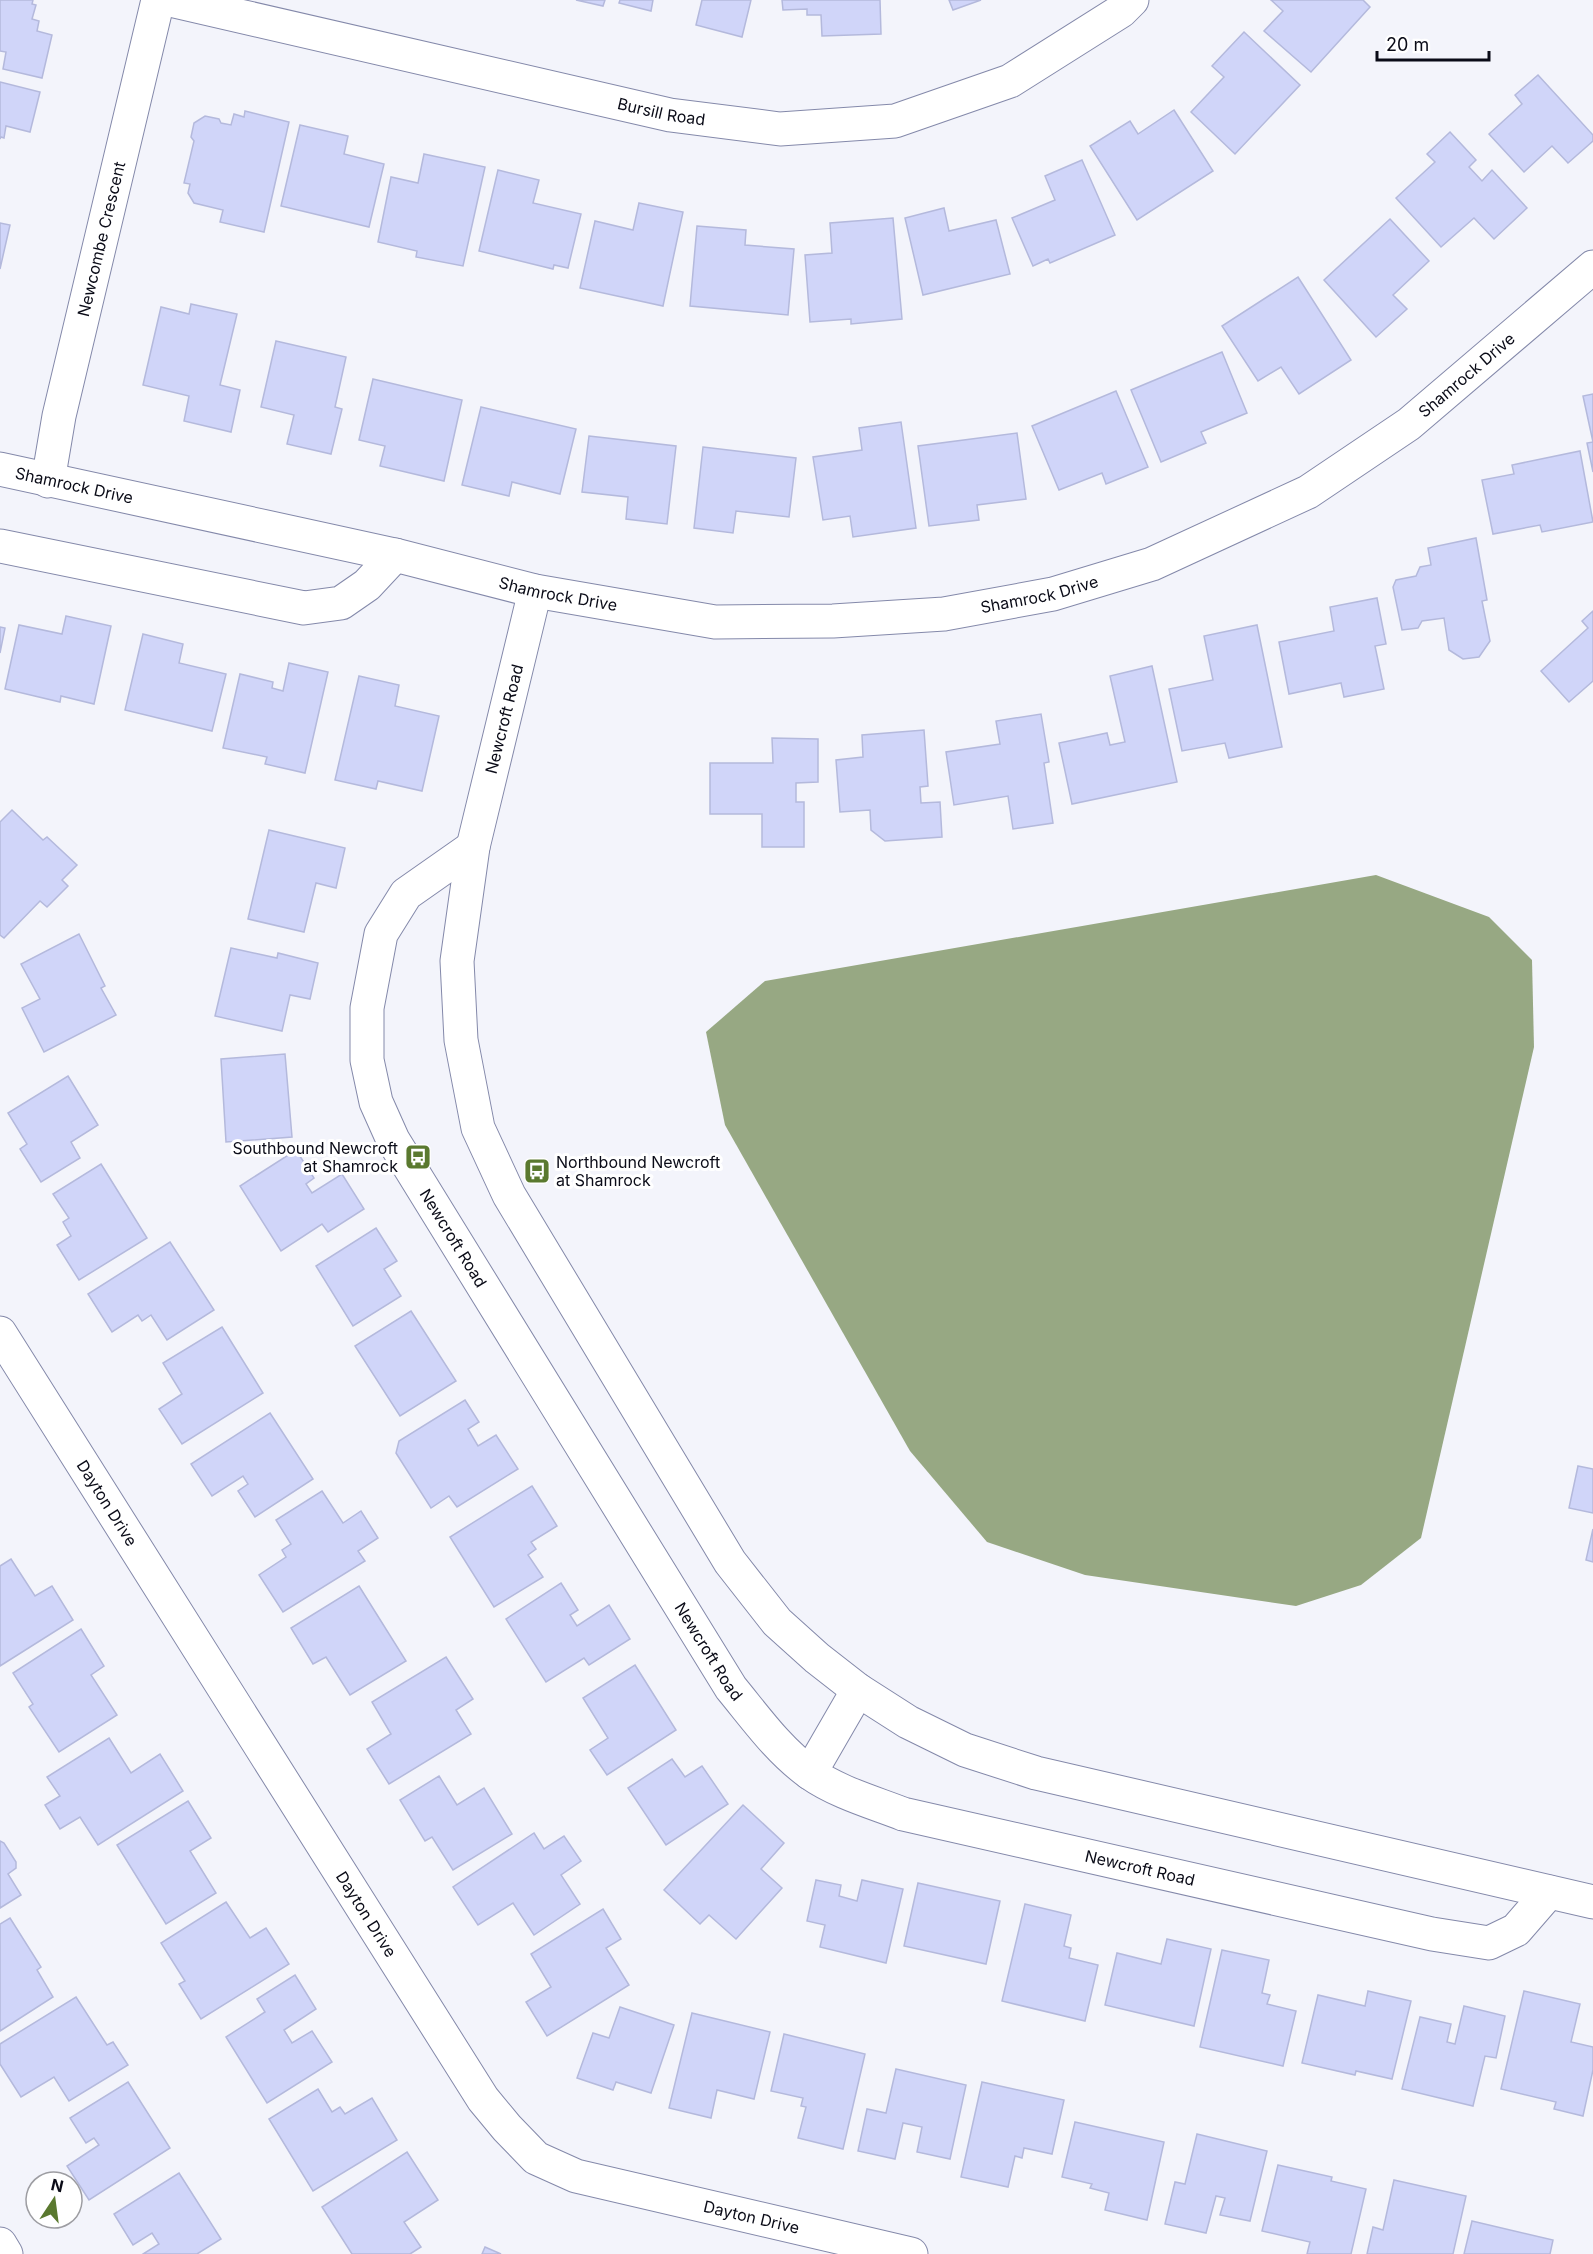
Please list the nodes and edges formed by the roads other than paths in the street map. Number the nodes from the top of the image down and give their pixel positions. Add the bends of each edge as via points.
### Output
1 (158, 0) edge
2 (170, 0) edge
3 (1132, 0) edge
4 (1593, 267) edge
5 (0, 470) edge
6 (48, 481) junction
7 (0, 546) edge
8 (395, 555) junction
9 (535, 591) junction
10 (473, 847) junction
11 (0, 1333) edge
12 (858, 1690) junction
13 (810, 1773) junction
14 (1549, 1892) junction
15 (1593, 1902) edge
16 (0, 2244) edge
17 (6, 2254) edge
18 (911, 2254) edge

1 - 6 street, Newcombe Crescent via 59,416
2 - 3 street, Bursill Road via 670,115 780,129 895,120 1010,81 1121,11
4 - 9 street, Shamrock Drive via 1409,424 1308,492 1152,564 1064,591 944,614 834,621 715,622
5 - 6 street, Shamrock Drive
6 - 8 street, Shamrock Drive
7 - 8 street via 304,608 341,603 368,585
8 - 9 street, Shamrock Drive
9 - 10 street, Newcroft Road
10 - 12 street, Newcroft Road via 457,962 461,1040 478,1128 509,1195 730,1562 777,1622
10 - 13 street, Newcroft Road via 406,894 381,934 367,1008 367,1060 376,1102 393,1140 731,1688 772,1739
11 - 18 street, Dayton Drive via 483,2099 536,2158 576,2176
12 - 13 street
12 - 14 street, Newcroft Road via 908,1722 965,1750 1036,1773
13 - 14 street, Newcroft Road via 845,1792 903,1814 1432,1934 1488,1943 1516,1930
14 - 15 street, Newcroft Road
16 - 17 street

